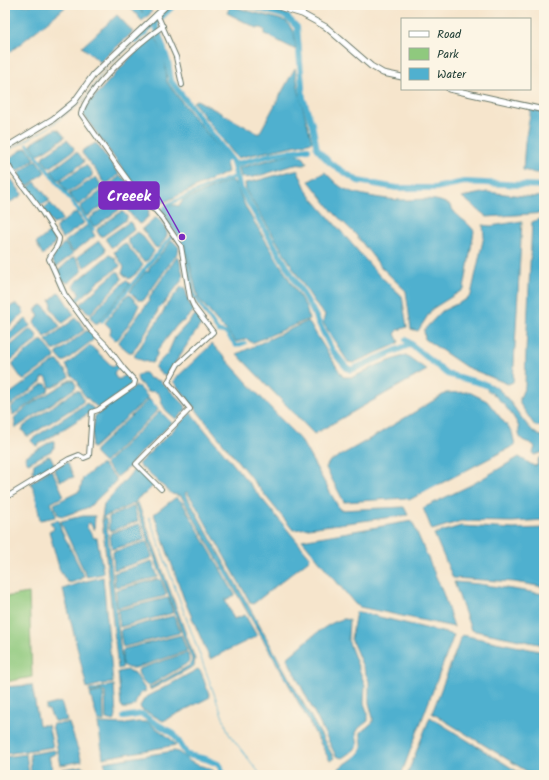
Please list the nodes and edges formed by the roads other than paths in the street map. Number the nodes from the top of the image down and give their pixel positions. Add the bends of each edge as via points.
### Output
1 (167, 5) edge
2 (272, 5) edge
3 (157, 14) junction
4 (163, 26) junction
5 (401, 77) edge
6 (182, 85) dead end
7 (454, 90) edge
8 (544, 110) edge
9 (5, 148) edge
10 (5, 159) edge
11 (161, 489) dead end
12 (5, 498) edge

1 - 3 street
2 - 5 street via 302,14 326,27 371,66
3 - 4 street
3 - 9 street via 94,74 74,102 53,119
4 - 6 street via 176,57
4 - 11 street via 102,80 82,108 81,114 147,206 162,218 181,246 190,298 213,332 178,364 168,382 190,409 136,464
7 - 8 street
10 - 12 street via 58,238 57,247 48,259 65,295 90,330 106,345 135,382 92,412 89,456 69,459

